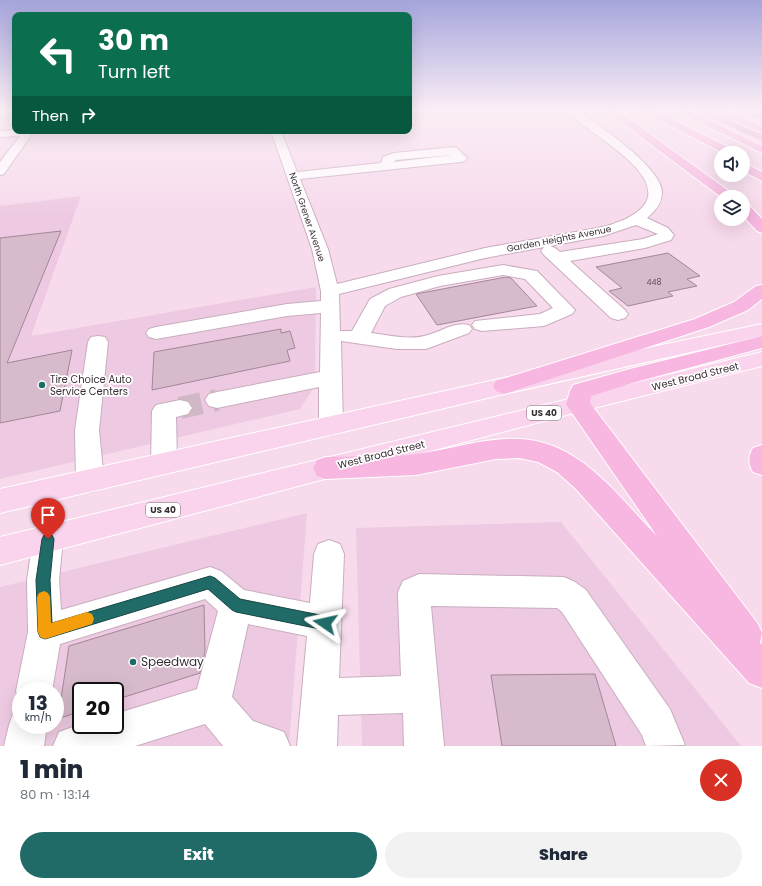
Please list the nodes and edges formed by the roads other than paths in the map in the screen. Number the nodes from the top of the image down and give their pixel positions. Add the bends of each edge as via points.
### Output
1 (18, 145) edge
2 (281, 145) edge
3 (614, 145) edge
4 (658, 145) edge
5 (751, 145) edge
6 (762, 150) edge
7 (750, 162) edge
8 (388, 166) junction
9 (762, 168) edge
10 (750, 170) edge
11 (0, 171) edge
12 (293, 176) junction
13 (762, 177) edge
14 (720, 190) edge
15 (750, 215) edge
16 (636, 219) junction
17 (762, 228) edge
18 (541, 244) junction
19 (485, 253) junction
20 (556, 258) junction
21 (504, 270) junction
22 (762, 290) edge
23 (330, 298) junction
24 (618, 314) dead end
25 (482, 325) dead end
26 (462, 329) dead end
27 (762, 330) edge
28 (156, 333) dead end
29 (330, 334) junction
30 (358, 338) junction
31 (98, 342) dead end
32 (762, 342) edge
33 (762, 359) edge
34 (329, 378) junction
35 (504, 386) junction
36 (217, 400) tunnel mouth
37 (578, 404) junction
38 (180, 408) tunnel mouth
39 (331, 426) junction
40 (762, 455) edge
41 (164, 463) junction
42 (762, 465) edge
43 (326, 468) junction
44 (90, 481) junction
45 (0, 501) edge
46 (48, 539) junction
47 (0, 551) edge
48 (329, 554) dead end
49 (236, 605) junction
50 (325, 623) junction
51 (45, 632) junction
52 (762, 658) edge
53 (762, 670) edge
54 (36, 682) edge
55 (420, 694) junction
56 (320, 697) junction
57 (212, 704) junction
58 (26, 734) edge
59 (665, 745) dead end
60 (24, 746) edge
61 (73, 746) edge
62 (270, 746) edge
63 (317, 746) edge
64 (424, 746) edge

1 - 11 street
2 - 12 street, North Grener Avenue
3 - 16 street, Garden Heights Avenue via 639,165 652,180 655,195 653,203
4 - 14 highway
5 - 6 highway
7 - 9 highway
8 - 8 street via 447,160 461,158 454,151 394,157 387,160
8 - 12 street
10 - 13 highway
12 - 23 street, North Grener Avenue via 320,249
15 - 17 highway
16 - 18 street, Garden Heights Avenue via 612,230
16 - 20 street via 663,231 665,237 645,243
18 - 19 street, Garden Heights Avenue
18 - 20 street
19 - 21 street
19 - 23 street, Garden Heights Avenue
20 - 24 street
21 - 25 street via 531,275 565,310 544,320
21 - 30 street via 438,280 396,293 377,304
22 - 35 highway via 740,306 702,323
23 - 28 street, Garden Heights Avenue via 287,310
23 - 29 street, North Grener Avenue
26 - 30 street via 426,344
27 - 35 main road
29 - 30 street
29 - 34 street, North Grener Avenue
31 - 44 street via 87,430
32 - 37 highway via 581,391
33 - 37 main road, West Broad Street / US 40
34 - 36 street
34 - 39 street, North Grener Avenue
35 - 39 main road
37 - 43 main road, West Broad Street / US 40
37 - 52 highway
38 - 41 street via 164,411
39 - 41 main road
40 - 42 highway
41 - 44 main road
43 - 46 main road, West Broad Street / US 40
43 - 53 highway via 416,465 496,449 519,448 547,455 566,465 586,481
44 - 45 main road
46 - 47 main road, West Broad Street / US 40
46 - 51 street via 43,580
48 - 50 street
49 - 50 street
49 - 51 street via 210,582
49 - 57 street
50 - 56 street
51 - 54 street
55 - 56 street
55 - 59 street via 414,592 419,590 564,593 574,601 656,723
55 - 64 street
56 - 63 street
57 - 61 street
57 - 62 street via 241,737
58 - 60 street

